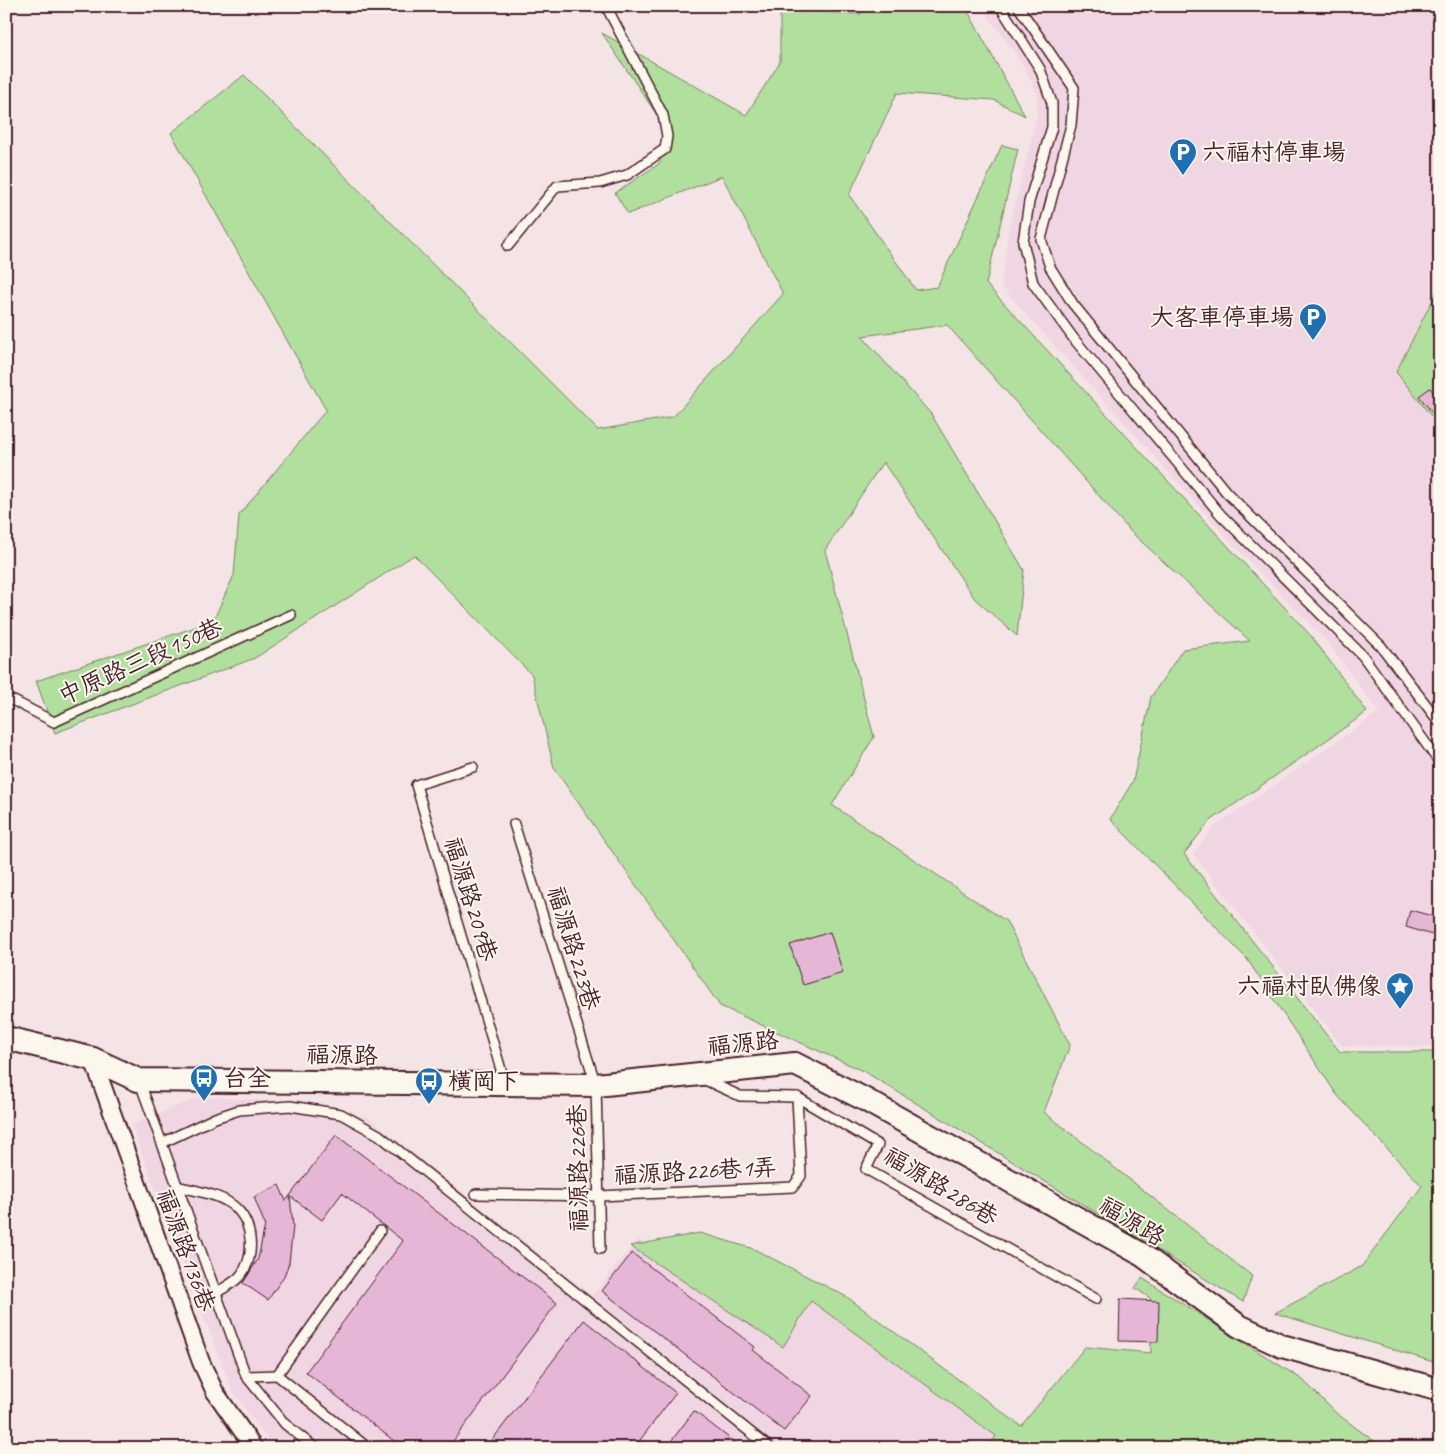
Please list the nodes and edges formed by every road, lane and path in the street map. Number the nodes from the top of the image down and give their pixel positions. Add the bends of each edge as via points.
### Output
1 (606, 6) edge
2 (1000, 6) edge
3 (1018, 6) edge
4 (508, 246) dead end
5 (291, 615) dead end
6 (6, 700) edge
7 (1440, 723) edge
8 (1440, 763) edge
9 (473, 766) dead end
10 (514, 824) dead end
11 (6, 1038) edge
12 (93, 1059) junction
13 (695, 1075) junction
14 (138, 1080) junction
15 (505, 1083) junction
16 (596, 1085) junction
17 (797, 1097) junction
18 (162, 1144) junction
19 (177, 1186) junction
20 (476, 1194) dead end
21 (599, 1196) junction
22 (380, 1231) dead end
23 (600, 1249) dead end
24 (216, 1293) junction
25 (1096, 1299) dead end
26 (246, 1376) junction
27 (277, 1376) junction
28 (1440, 1390) edge
29 (254, 1448) edge
30 (315, 1448) edge
31 (368, 1448) edge
32 (770, 1448) edge

1 - 4 lane via 663,114 667,136 665,149 627,175 600,183 557,186
2 - 8 lane via 1040,69 1052,103 1052,127 1029,202 1024,242 1033,283 1074,338 1221,515 1363,656
3 - 7 lane via 1074,88 1072,125 1040,239 1050,267 1073,304 1227,493 1381,646
5 - 6 lane, 中原路三段150巷 via 54,722
9 - 15 lane, 福源路209巷 via 416,785
10 - 16 lane, 福源路223巷
11 - 12 street, 福源路
12 - 14 street, 福源路
12 - 29 street, 福源路136巷 via 201,1362 215,1392
13 - 16 street, 福源路
13 - 17 lane via 740,1096
13 - 28 street, 福源路 via 795,1064 1142,1254 1239,1326 1282,1346
14 - 15 street, 福源路
14 - 18 lane
15 - 16 street, 福源路
16 - 21 lane, 福源路226巷
17 - 21 lane, 福源路226巷1弄 via 801,1176 793,1187
17 - 25 lane, 福源路286巷 via 878,1145 866,1169
18 - 19 lane
18 - 32 lane via 239,1110 290,1106 341,1114 379,1135
19 - 24 lane
19 - 24 lane via 211,1194 238,1209 250,1230 250,1253 241,1275
20 - 21 lane, 福源路226巷1弄
21 - 23 lane, 福源路226巷
22 - 27 lane
24 - 26 lane
26 - 27 lane
26 - 30 lane via 285,1424
27 - 31 lane

